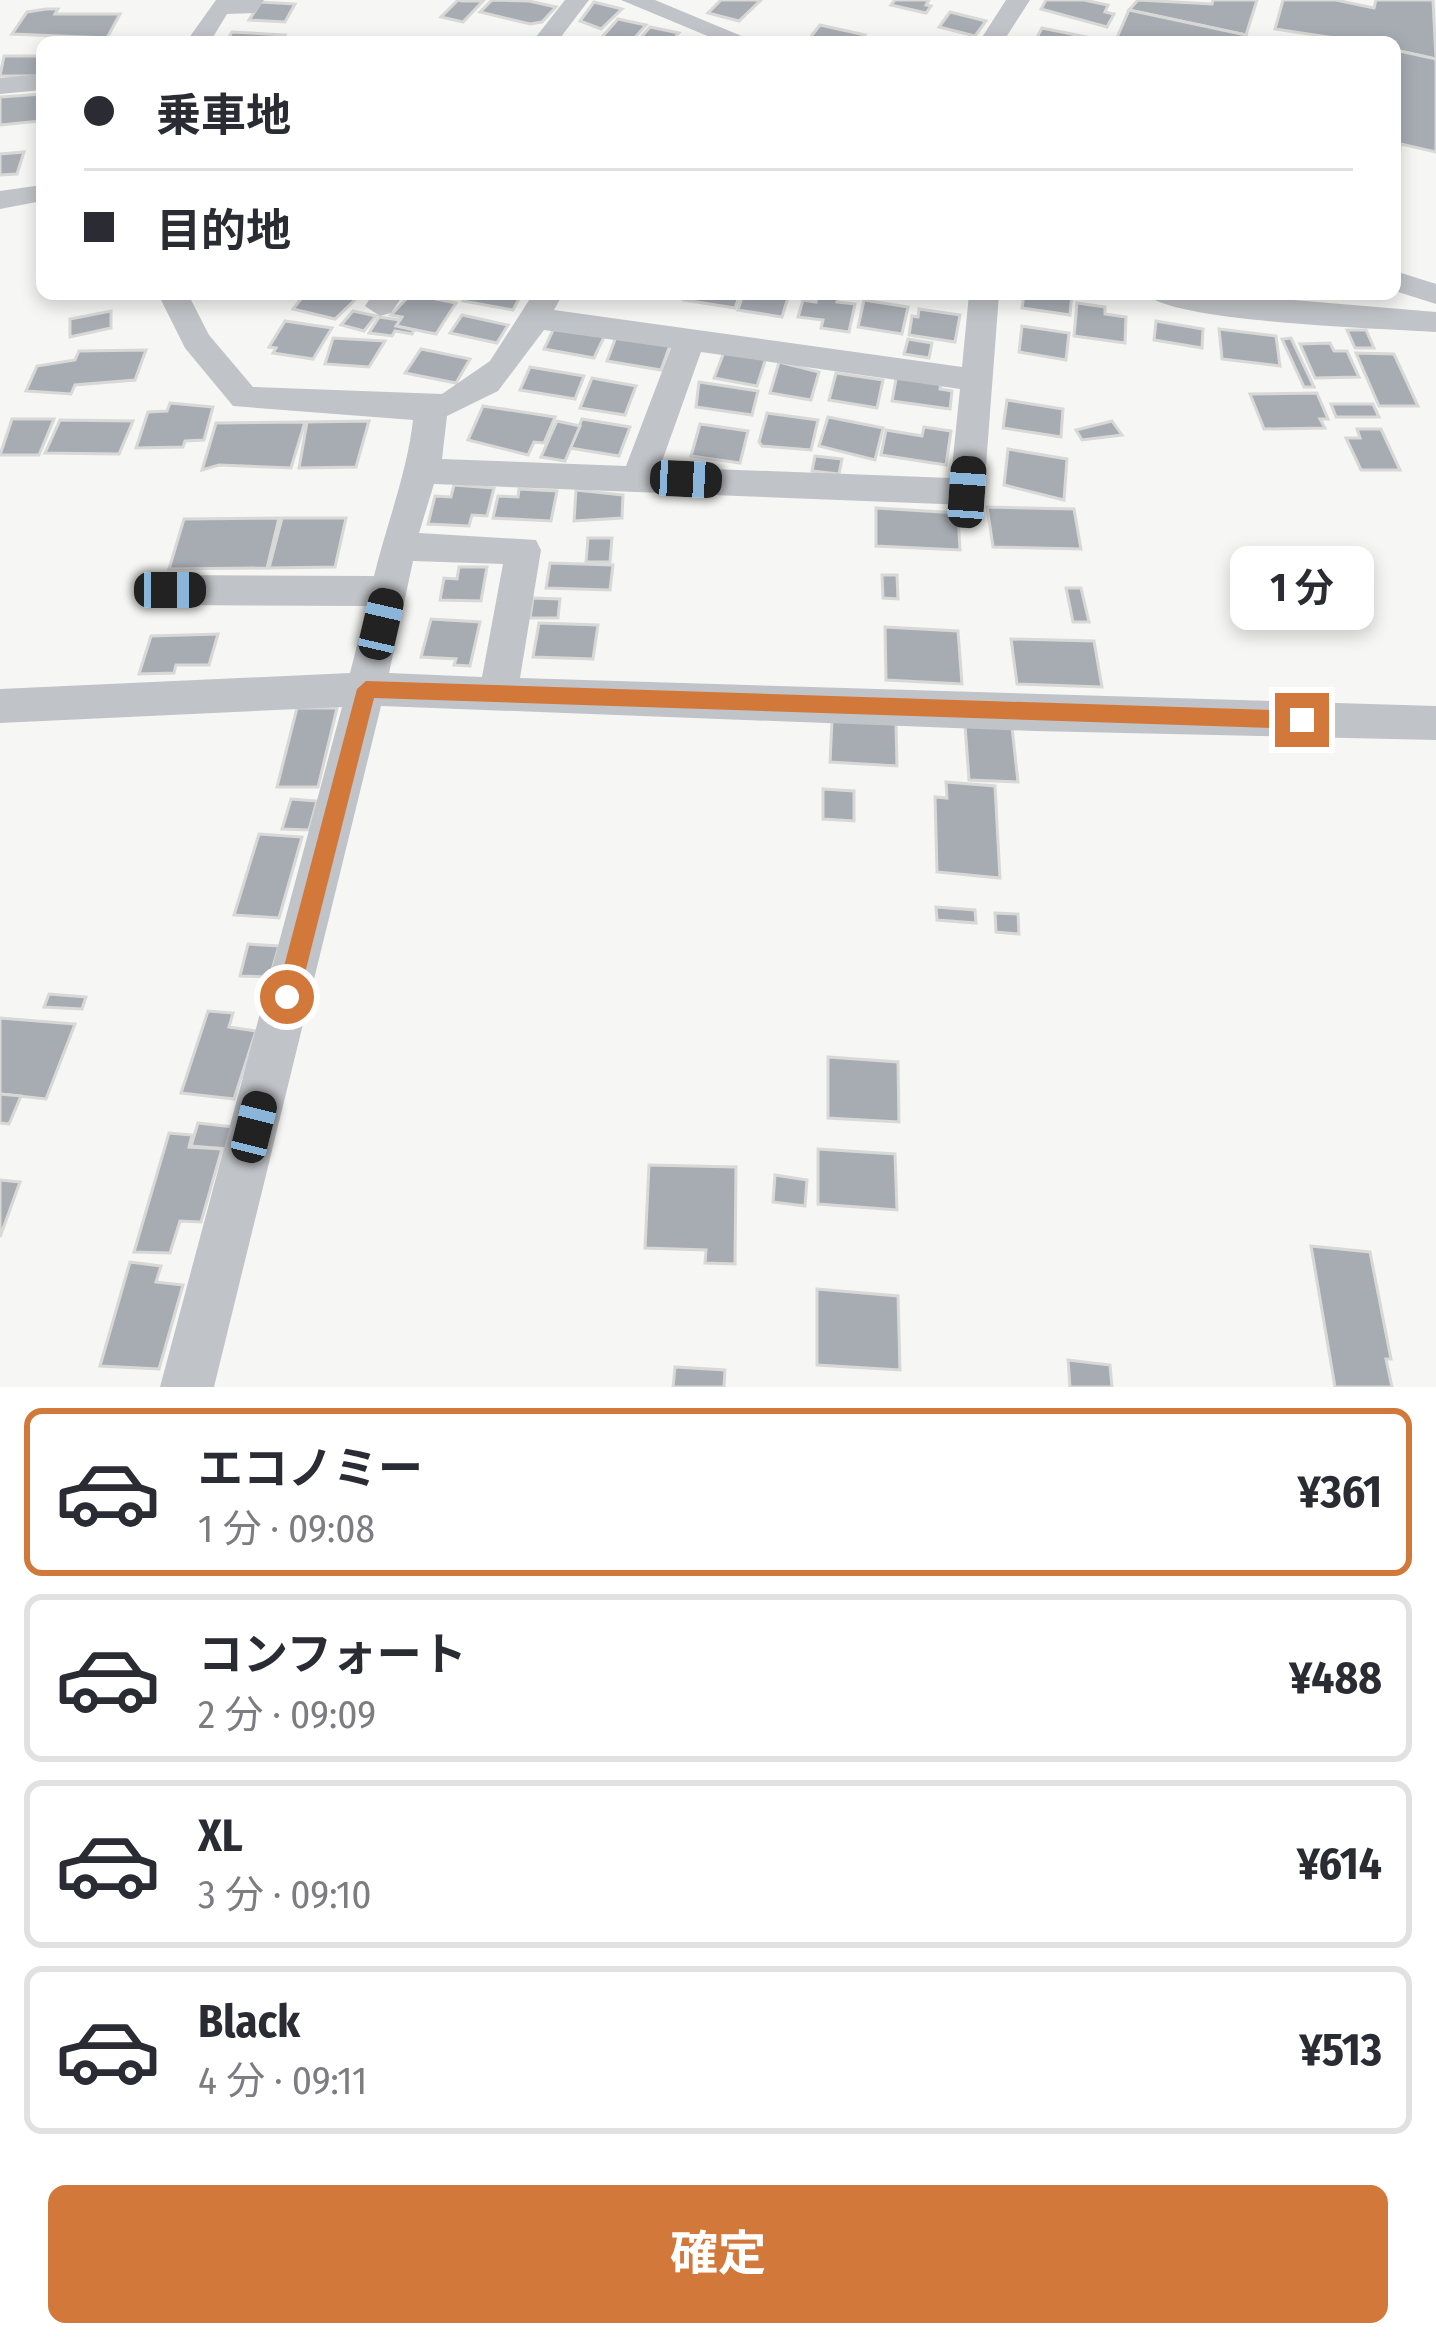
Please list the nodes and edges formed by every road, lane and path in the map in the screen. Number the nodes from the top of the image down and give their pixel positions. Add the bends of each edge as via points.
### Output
1 (252, 0) edge
2 (577, 0) edge
3 (633, 0) edge
4 (1018, 0) edge
5 (201, 36) edge
6 (549, 36) edge
7 (728, 36) edge
8 (995, 36) edge
9 (36, 83) edge
10 (0, 86) edge
11 (36, 194) edge
12 (0, 200) edge
13 (1401, 283) edge
14 (1436, 294) edge
15 (176, 300) edge
16 (983, 300) edge
17 (1197, 300) edge
18 (541, 306) edge
19 (1436, 322) edge
20 (689, 340) junction
21 (974, 380) junction
22 (431, 409) junction
23 (424, 471) junction
24 (639, 477) junction
25 (399, 547) junction
26 (170, 590) dead end
27 (389, 591) junction
28 (366, 689) junction
29 (498, 694) junction
30 (0, 706) edge
31 (1436, 723) edge
32 (187, 1387) edge

1 - 5 street via 247,8 220,6
2 - 6 street
3 - 7 street
4 - 8 street
9 - 10 street
11 - 12 street
13 - 14 street
15 - 22 street via 196,340 244,398
16 - 21 street
17 - 19 street
18 - 20 street
18 - 22 street via 505,370 456,404
20 - 21 street
20 - 24 street
21 - 24 street via 967,492
22 - 23 street
23 - 24 street
23 - 25 street
25 - 27 street
25 - 29 street via 523,550
26 - 27 street
27 - 28 street
28 - 29 street
28 - 30 street
28 - 32 street
29 - 31 street

